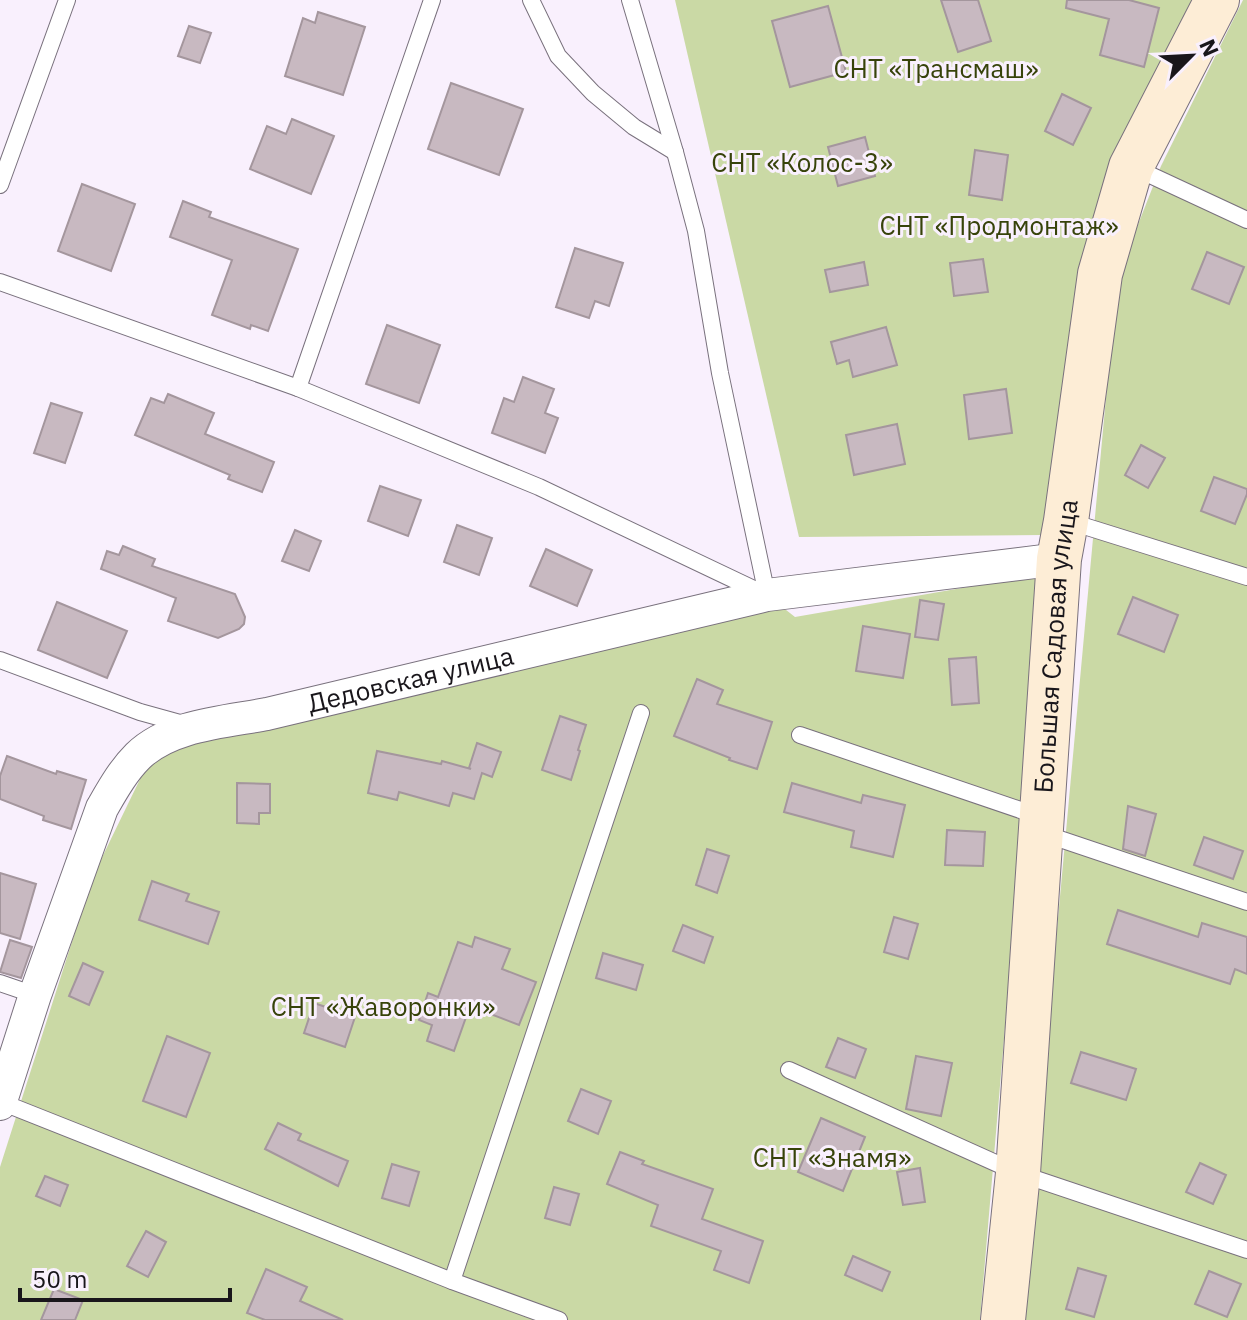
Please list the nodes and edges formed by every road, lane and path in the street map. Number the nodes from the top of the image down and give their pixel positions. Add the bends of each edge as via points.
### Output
1 (67, 0) edge
2 (432, 0) edge
3 (531, 0) edge
4 (630, 0) edge
5 (1217, 0) edge
6 (675, 152) junction
7 (1131, 167) junction
8 (0, 185) edge
9 (1247, 220) edge
10 (0, 282) edge
11 (298, 388) junction
12 (1062, 540) junction
13 (1247, 577) edge
14 (767, 595) junction
15 (0, 660) edge
16 (641, 713) dead end
17 (198, 728) junction
18 (800, 735) dead end
19 (1041, 825) junction
20 (1247, 902) edge
21 (0, 983) edge
22 (35, 995) junction
23 (789, 1070) dead end
24 (0, 1103) edge
25 (1018, 1173) junction
26 (1247, 1250) edge
27 (452, 1281) junction
28 (559, 1320) edge
29 (1003, 1320) edge

1 - 8 lane
2 - 11 lane
3 - 6 lane via 558,56 593,93
4 - 6 lane
5 - 7 street, Большая Садовая улица
6 - 14 lane via 696,231
7 - 9 lane
7 - 12 street, Большая Садовая улица via 1100,274
10 - 11 lane
11 - 14 lane via 539,487
12 - 13 lane
12 - 14 street, Дедовская улица
12 - 19 street, Большая Садовая улица
14 - 17 street, Дедовская улица
15 - 17 lane
16 - 27 lane
17 - 22 street, Дедовская улица via 159,740 118,779 89,840
18 - 19 lane
19 - 20 lane
19 - 25 street, Большая Садовая улица
21 - 22 lane
22 - 24 street, Дедовская улица
23 - 25 lane
24 - 27 lane
25 - 26 lane
25 - 29 street, Большая Садовая улица
27 - 28 lane

